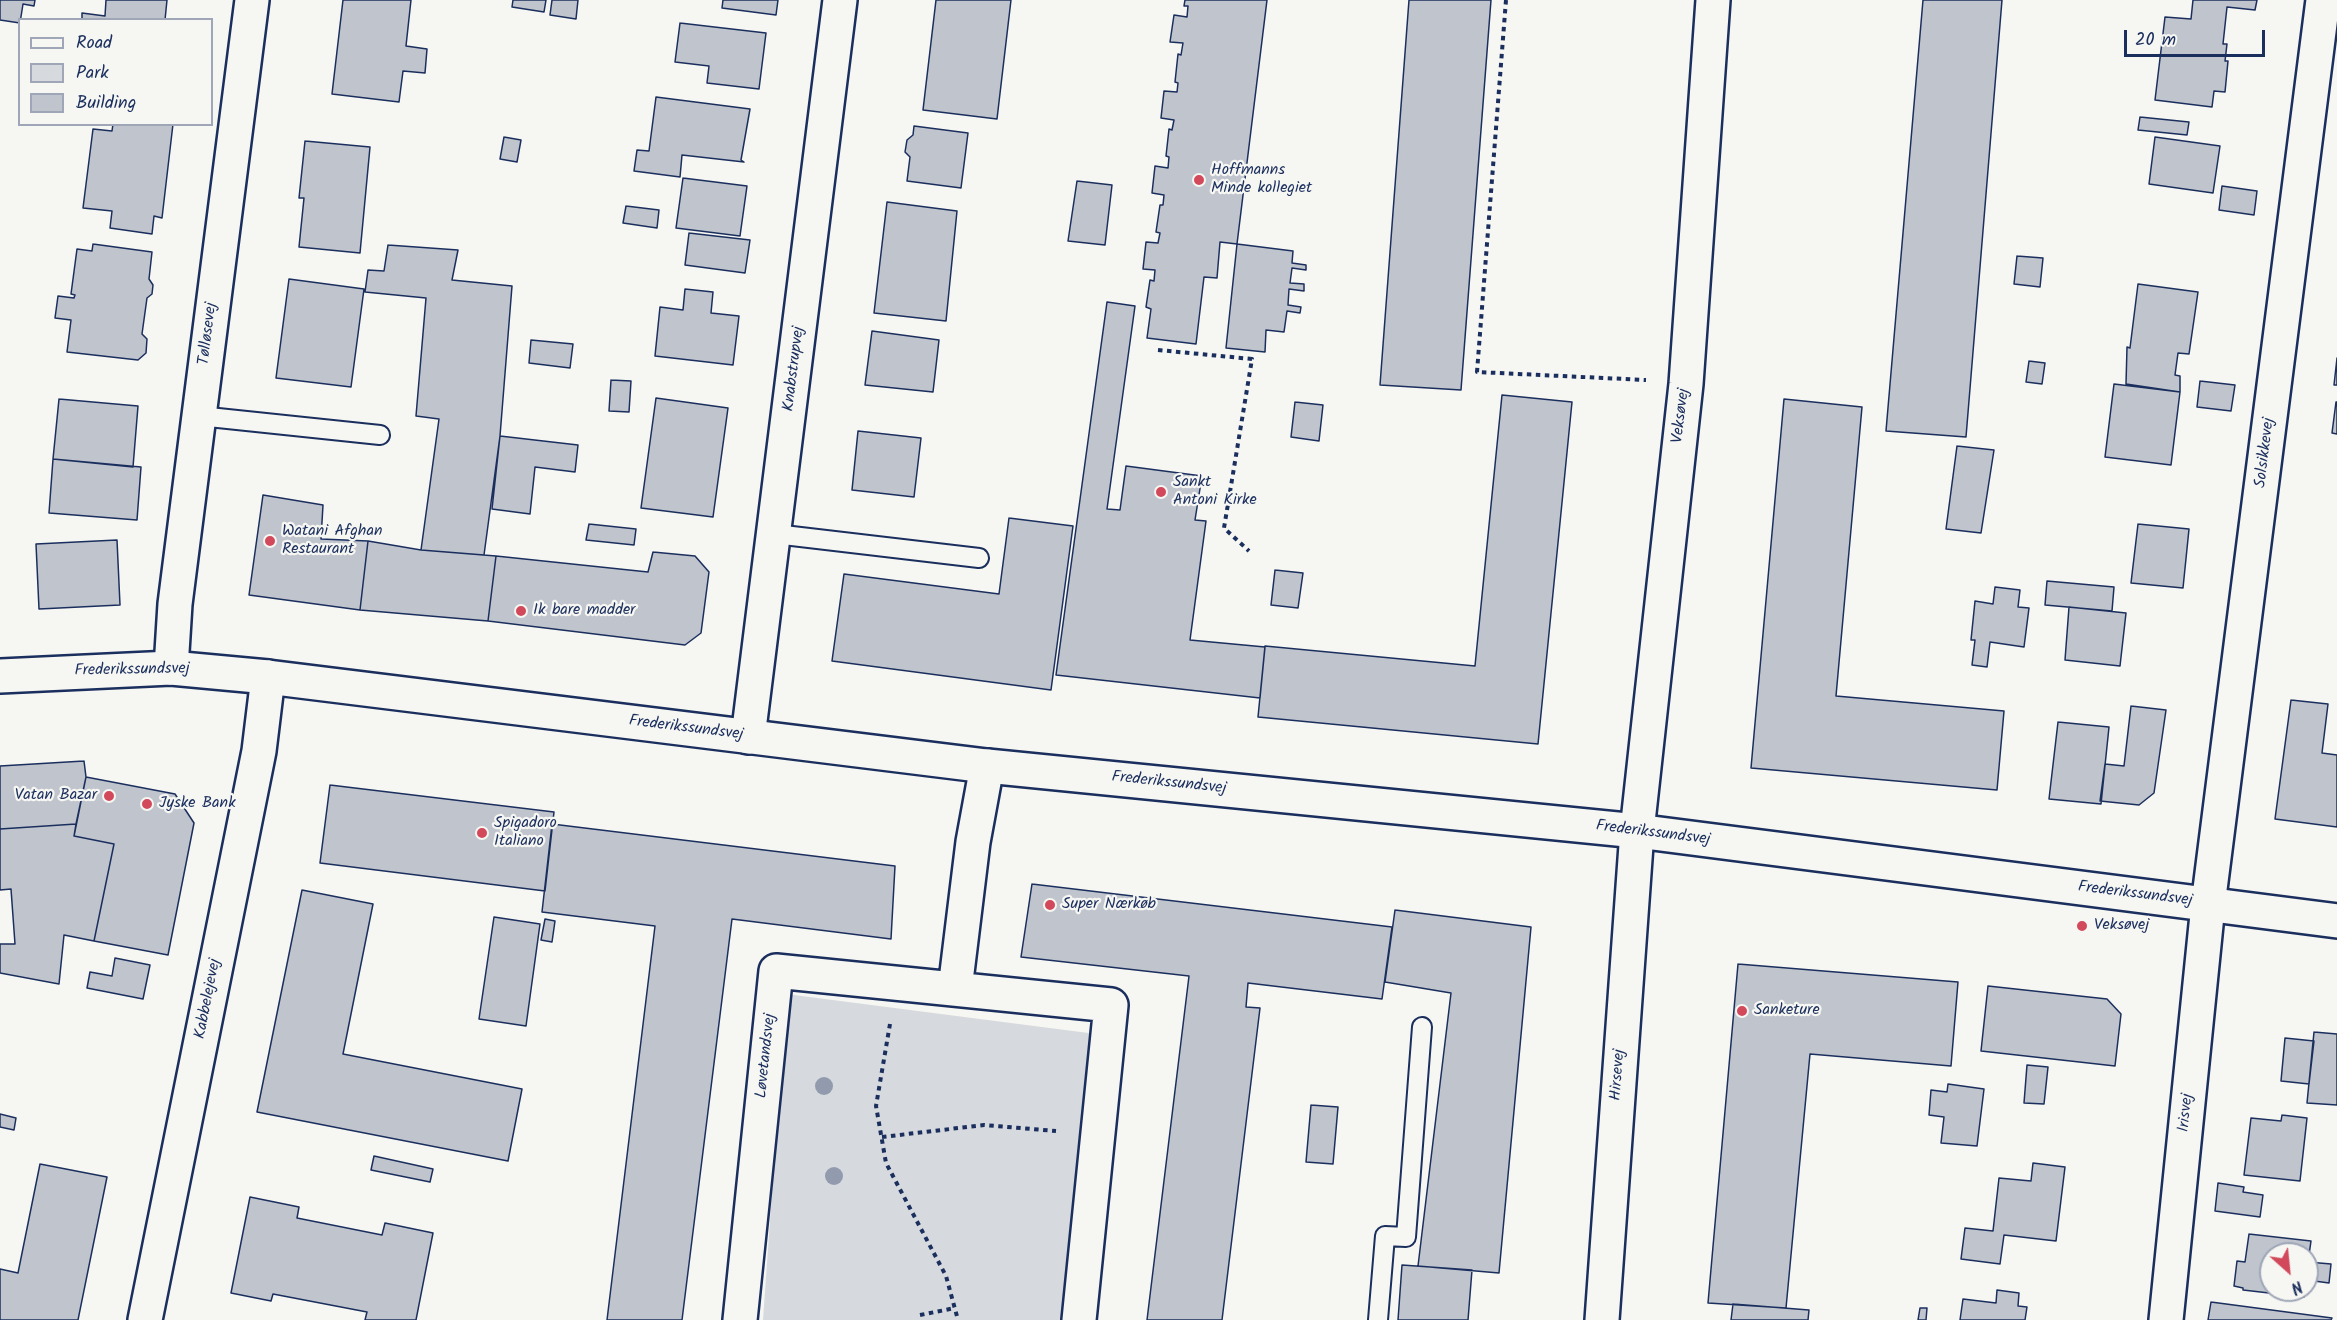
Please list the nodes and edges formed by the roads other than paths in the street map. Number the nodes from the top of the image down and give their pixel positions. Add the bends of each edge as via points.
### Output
1 (252, 0) edge
2 (840, 0) edge
3 (1713, 0) edge
4 (2323, 0) edge
5 (199, 416) junction
6 (380, 435) dead end
7 (775, 534) junction
8 (979, 558) dead end
9 (171, 668) junction
10 (0, 676) edge
11 (268, 677) junction
12 (748, 737) junction
13 (987, 766) junction
14 (1637, 831) junction
15 (2208, 905) junction
16 (2337, 921) edge
17 (955, 989) junction
18 (1422, 1027) dead end
19 (145, 1320) edge
20 (740, 1320) edge
21 (1079, 1320) edge
22 (1378, 1320) edge
23 (1602, 1320) edge
24 (2166, 1320) edge

1 - 5 street, Tølløsevej
2 - 7 street, Knabstrupvej
3 - 14 street, Veksøvej via 1686,384
4 - 15 street, Solsikkevej
5 - 6 lane
5 - 9 street, Tølløsevej
7 - 8 lane
7 - 12 street, Knabstrupvej
9 - 10 street, Frederikssundsvej
9 - 11 street, Frederikssundsvej
11 - 12 street, Frederikssundsvej
11 - 19 street, Kabbelejevej via 259,752
12 - 13 street, Frederikssundsvej
13 - 14 street, Frederikssundsvej
13 - 17 street via 973,842
14 - 15 street, Frederikssundsvej
14 - 23 street, Hirsevej
15 - 16 street, Frederikssundsvej
15 - 24 street, Irisvej
17 - 20 street, Løvetandsvej via 776,971
17 - 21 street, Løvetandsvej via 1111,1005
18 - 22 lane via 1406,1237 1385,1236

